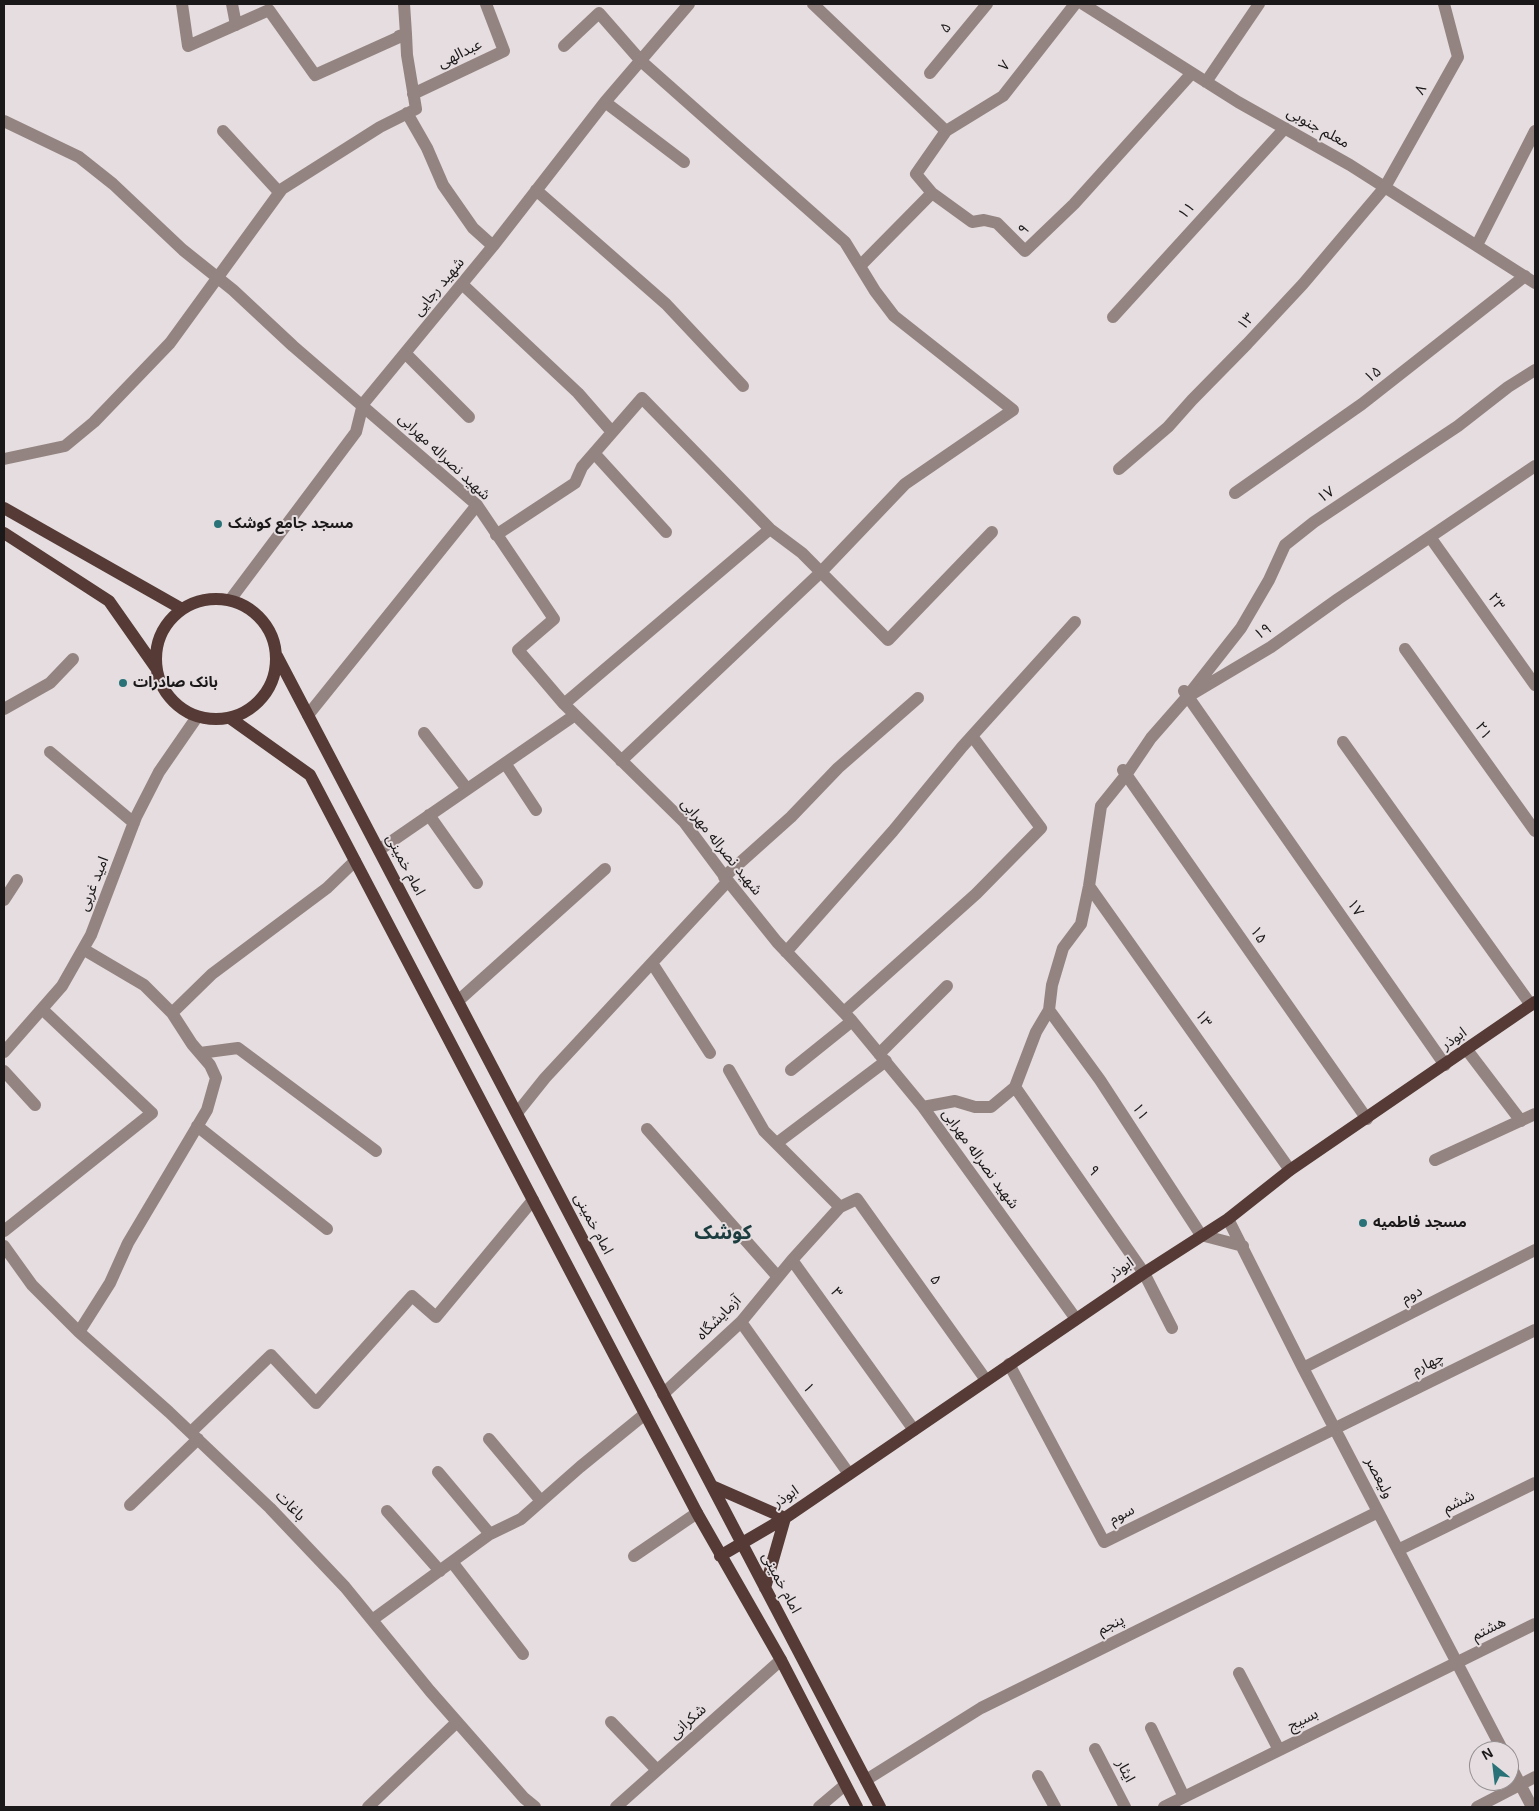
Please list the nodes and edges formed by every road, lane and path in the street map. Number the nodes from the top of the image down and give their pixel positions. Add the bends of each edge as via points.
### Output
1 (182, 4) edge
2 (232, 4) edge
3 (404, 4) edge
4 (486, 4) edge
5 (689, 4) edge
6 (813, 4) edge
7 (987, 4) edge
8 (1075, 4) edge
9 (1083, 4) edge
10 (1259, 4) edge
11 (1444, 4) edge
12 (603, 8) edge
13 (236, 24) junction
14 (402, 35) junction
15 (564, 46) dead end
16 (641, 61) junction
17 (930, 73) dead end
18 (1192, 73) junction
19 (1206, 82) junction
20 (413, 94) junction
21 (604, 102) junction
22 (407, 113) junction
23 (4, 121) edge
24 (1285, 128) junction
25 (223, 131) dead end
26 (946, 131) junction
27 (1535, 131) edge
28 (684, 162) dead end
29 (1385, 187) junction
30 (536, 190) junction
31 (279, 192) junction
32 (932, 193) junction
33 (1477, 245) junction
34 (493, 246) junction
35 (860, 266) junction
36 (217, 277) junction
37 (1530, 279) edge
38 (462, 284) junction
39 (1114, 316) dead end
40 (405, 353) junction
41 (1535, 370) edge
42 (743, 386) dead end
43 (362, 404) junction
44 (470, 417) dead end
45 (612, 432) junction
46 (594, 453) junction
47 (4, 459) edge
48 (1535, 466) edge
49 (1120, 469) dead end
50 (1235, 493) dead end
51 (477, 505) junction
52 (4, 508) edge
53 (770, 529) junction
54 (666, 532) dead end
55 (992, 532) dead end
56 (4, 533) edge
57 (496, 536) junction
58 (1430, 537) junction
59 (821, 572) junction
60 (230, 600) junction
61 (182, 609) junction
62 (1074, 622) dead end
63 (1405, 649) dead end
64 (277, 656) junction
65 (73, 659) dead end
66 (156, 668) junction
67 (1535, 685) edge
68 (1186, 694) junction
69 (918, 698) dead end
70 (564, 704) junction
71 (4, 709) edge
72 (308, 715) junction
73 (575, 715) junction
74 (197, 717) junction
75 (230, 718) junction
76 (424, 733) dead end
77 (972, 736) junction
78 (1343, 742) dead end
79 (50, 752) dead end
80 (622, 761) junction
81 (505, 763) junction
82 (1124, 773) junction
83 (467, 789) junction
84 (536, 810) dead end
85 (429, 815) junction
86 (134, 823) junction
87 (1535, 832) edge
88 (379, 850) junction
89 (355, 861) junction
90 (605, 868) dead end
91 (726, 879) junction
92 (17, 880) dead end
93 (477, 883) dead end
94 (1089, 886) junction
95 (4, 900) edge
96 (83, 949) junction
97 (786, 952) junction
98 (652, 963) junction
99 (947, 986) dead end
100 (458, 1001) junction
101 (1533, 1004) edge
102 (42, 1009) junction
103 (1049, 1010) junction
104 (172, 1013) junction
105 (848, 1017) junction
106 (1467, 1050) junction
107 (4, 1052) edge
108 (200, 1053) junction
109 (710, 1053) dead end
110 (883, 1058) junction
111 (1445, 1065) junction
112 (728, 1070) dead end
113 (792, 1070) dead end
114 (4, 1071) edge
115 (1015, 1087) junction
116 (35, 1105) dead end
117 (923, 1107) junction
118 (516, 1113) junction
119 (1535, 1114) edge
120 (1367, 1119) junction
121 (1521, 1121) junction
122 (198, 1126) junction
123 (647, 1129) dead end
124 (777, 1144) junction
125 (376, 1151) dead end
126 (1436, 1160) dead end
127 (1290, 1170) junction
128 (533, 1200) junction
129 (840, 1207) junction
130 (1228, 1219) junction
131 (327, 1230) dead end
132 (4, 1231) edge
133 (1201, 1235) junction
134 (4, 1246) edge
135 (1243, 1246) junction
136 (1535, 1250) edge
137 (792, 1260) junction
138 (1144, 1272) junction
139 (778, 1277) junction
140 (1076, 1319) junction
141 (741, 1322) junction
142 (1172, 1328) dead end
143 (1535, 1330) edge
144 (78, 1332) junction
145 (1009, 1364) junction
146 (1303, 1368) junction
147 (986, 1380) junction
148 (663, 1394) junction
149 (645, 1414) junction
150 (1334, 1427) junction
151 (914, 1430) junction
152 (195, 1436) junction
153 (488, 1439) dead end
154 (438, 1472) dead end
155 (849, 1474) junction
156 (1535, 1483) edge
157 (712, 1486) junction
158 (541, 1500) junction
159 (130, 1505) dead end
160 (387, 1511) dead end
161 (1378, 1512) junction
162 (697, 1513) junction
163 (785, 1518) junction
164 (490, 1534) junction
165 (742, 1544) junction
166 (1398, 1550) junction
167 (634, 1556) dead end
168 (720, 1556) junction
169 (452, 1562) junction
170 (440, 1571) junction
171 (765, 1588) junction
172 (372, 1620) junction
173 (1535, 1624) edge
174 (523, 1654) dead end
175 (781, 1660) junction
176 (1456, 1662) junction
177 (1239, 1673) dead end
178 (457, 1722) junction
179 (611, 1722) dead end
180 (1151, 1728) dead end
181 (1498, 1741) edge
182 (1095, 1749) dead end
183 (1279, 1750) junction
184 (657, 1770) junction
185 (1038, 1776) dead end
186 (1535, 1777) edge
187 (866, 1780) junction
188 (845, 1785) junction
189 (1520, 1785) junction
190 (1184, 1797) junction
191 (530, 1806) edge
192 (368, 1807) edge
193 (616, 1807) edge
194 (819, 1807) edge
195 (857, 1807) edge
196 (880, 1807) edge
197 (1055, 1807) edge
198 (1125, 1807) edge
199 (1164, 1807) edge
200 (1477, 1807) edge
201 (1532, 1807) edge

1 - 13 street via 188,46
2 - 13 street
3 - 14 street
4 - 20 street, عبدالهی via 504,51
5 - 16 street, شهید رجایی
6 - 26 street
7 - 17 street, ۵
8 - 26 street, ۷ via 1002,96
9 - 18 street, معلم جنوبی
10 - 19 street
11 - 29 street, ۸ via 1458,57
12 - 15 street
12 - 16 street
13 - 14 street via 269,10 315,75
14 - 20 street
16 - 21 street, شهید رجایی
16 - 35 street via 845,242
18 - 19 street, معلم جنوبی
18 - 32 street, ۹ via 1074,204 1025,251 997,223 972,222
19 - 24 street, معلم جنوبی
20 - 22 street via 416,109
21 - 28 street
21 - 30 street, شهید رجایی
22 - 31 street via 307,171
22 - 34 street via 443,185 473,228
23 - 36 street, شهید نصراله مهرابی via 79,157
24 - 29 street, معلم جنوبی
24 - 39 street, ۱۱
25 - 31 street
26 - 32 street via 916,174
27 - 33 street
29 - 33 street, معلم جنوبی
29 - 49 street, ۱۳ via 1247,344 1168,427
30 - 34 street, شهید رجایی
30 - 42 street via 666,304
31 - 36 street
32 - 35 street
33 - 37 street, معلم جنوبی
34 - 38 street, شهید رجایی
35 - 59 street via 894,316 1013,410 905,484
36 - 43 street, شهید نصراله مهرابی
36 - 47 street via 170,343 94,422 65,446
37 - 50 street, ۱۵ via 1362,404
38 - 40 street, شهید رجایی
38 - 45 street via 578,392
40 - 43 street, شهید رجایی
40 - 44 street
41 - 68 street, ۱۷ via 1285,545 1241,628
43 - 51 street, شهید نصراله مهرابی
43 - 60 street, شهید رجایی via 356,432
45 - 46 street
45 - 53 street via 642,398
46 - 54 street
46 - 57 street via 582,467 575,483
48 - 58 street, ۱۹
51 - 57 street, شهید نصراله مهرابی
51 - 72 street
52 - 61 main road
53 - 59 street
53 - 70 street
55 - 59 street via 888,640
56 - 66 main road via 109,601
57 - 70 street, شهید نصراله مهرابی via 554,619 518,650
58 - 67 street, ۲۳
58 - 68 street, ۱۹ via 1271,647
59 - 80 street
60 - 61 main road via 213,599
60 - 64 main road via 245,606 263,621 274,641
61 - 66 main road via 160,635
62 - 77 street
63 - 87 street, ۲۱
64 - 72 main road, امام خمینی
64 - 75 main road via 276,673 264,696 246,712
65 - 71 street via 50,683
66 - 74 main road via 169,698 182,710
68 - 82 street, ۱۹
68 - 111 street, ۱۷
69 - 91 street via 838,768
70 - 73 street, شهید نصراله مهرابی
72 - 88 main road, امام خمینی
73 - 80 street, شهید نصراله مهرابی
73 - 81 street
74 - 75 main road
74 - 86 street, امید غربی via 159,772
75 - 89 main road via 310,775
76 - 83 street
77 - 97 street
77 - 105 street via 1041,828
78 - 101 street
79 - 86 street
80 - 91 street, شهید نصراله مهرابی via 684,822
81 - 83 street
81 - 84 street
82 - 94 street, ۱۹ via 1101,806
82 - 120 street, ۱۵
83 - 85 street
85 - 88 street
85 - 93 street
86 - 96 street, امید غربی via 114,880
88 - 100 main road, امام خمینی
89 - 104 street via 320,894 212,974
89 - 128 main road
90 - 100 street
91 - 97 street, شهید نصراله مهرابی
91 - 98 street
92 - 95 street
94 - 103 street, ۱۹ via 1081,924 1063,948 1052,985
94 - 127 street, ۱۳
96 - 102 street, امید غربی via 62,986
96 - 104 street via 144,984
97 - 105 street, شهید نصراله مهرابی
98 - 109 street
98 - 118 street
99 - 110 street
100 - 118 main road, امام خمینی
101 - 106 main road, ابوذر
102 - 107 street, امید غربی
102 - 132 street via 152,1114
103 - 115 street via 1036,1032
103 - 133 street, ۱۱ via 1100,1080
104 - 108 street
105 - 110 street, شهید نصراله مهرابی
105 - 113 street
106 - 111 main road, ابوذر
106 - 121 street
108 - 122 street via 216,1078 207,1110
108 - 125 street via 238,1048
110 - 117 street, شهید نصراله مهرابی
110 - 124 street
111 - 120 main road, ابوذر
112 - 124 street via 764,1131
114 - 116 street
115 - 117 street via 991,1107 975,1107 955,1101
115 - 138 street, ۹
117 - 140 street, شهید نصراله مهرابی
118 - 148 main road, امام خمینی
119 - 121 street
120 - 127 main road, ابوذر
121 - 126 street
122 - 131 street
122 - 144 street via 128,1243 110,1283
123 - 139 street
124 - 129 street
127 - 130 main road, ابوذر
128 - 149 main road
128 - 152 street via 436,1317 412,1296 316,1403 271,1356
129 - 137 street
129 - 147 street, ۵ via 857,1200
130 - 133 main road, ابوذر
130 - 135 street, ولیعصر
133 - 135 street
133 - 138 main road, ابوذر
134 - 144 street, باغات via 32,1285
135 - 146 street, ولیعصر
136 - 146 street, دوم
137 - 139 street, آزمایشگاه
137 - 151 street, ۳
138 - 140 main road, ابوذر
138 - 142 street, ۹
139 - 141 street, آزمایشگاه
140 - 145 main road, ابوذر
141 - 148 street, آزمایشگاه
141 - 155 street, ۱
143 - 150 street, چهارم
144 - 152 street, باغات
145 - 147 main road, ابوذر
145 - 150 street, سوم via 1104,1542
146 - 150 street, ولیعصر
147 - 151 main road, ابوذر
148 - 157 main road, امام خمینی
149 - 158 street
149 - 162 main road
150 - 161 street, ولیعصر
151 - 155 main road, ابوذر
152 - 159 street
152 - 172 street, باغات via 270,1508
153 - 158 street
154 - 164 street
155 - 163 main road, ابوذر
156 - 166 street, ششم
157 - 163 main road
157 - 165 main road, امام خمینی
158 - 164 street via 521,1519
160 - 170 street
161 - 166 street, ولیعصر
161 - 187 street, پنجم via 981,1708
162 - 167 street
162 - 168 main road
163 - 165 main road, ابوذر
163 - 171 main road
164 - 169 street
165 - 168 main road, ابوذر
165 - 171 main road, امام خمینی
166 - 176 street, ولیعصر
168 - 175 main road
169 - 170 street
169 - 174 street
170 - 172 street
171 - 187 main road, امام خمینی
172 - 178 street, باغات
173 - 176 street, هشتم
175 - 184 street, شکرانی
175 - 188 main road
176 - 181 street, ولیعصر
176 - 183 street, بسیج
177 - 183 street
178 - 191 street, باغات
178 - 192 street
179 - 184 street
180 - 190 street
182 - 198 street, ایثار
183 - 190 street, بسیج
184 - 193 street, شکرانی
185 - 197 street
186 - 189 street
187 - 196 main road, امام خمینی
188 - 194 street
188 - 195 main road
189 - 200 street
189 - 201 street
190 - 199 street, بسیج

